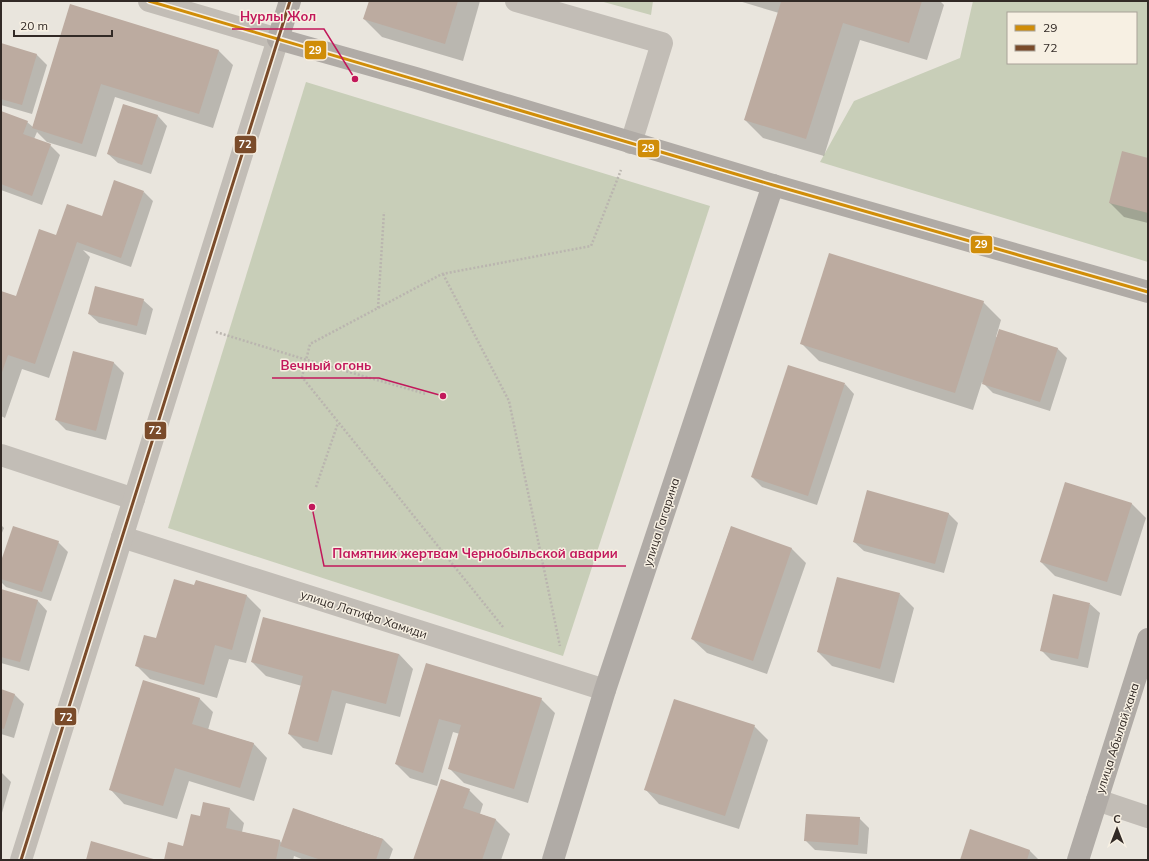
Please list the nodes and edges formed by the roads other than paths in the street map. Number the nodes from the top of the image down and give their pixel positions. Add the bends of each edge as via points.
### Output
1 (149, 1) edge
2 (290, 1) edge
3 (516, 1) edge
4 (278, 39) junction
5 (631, 143) junction
6 (773, 185) junction
7 (1148, 292) edge
8 (1, 455) edge
9 (134, 500) junction
10 (122, 537) junction
11 (1148, 639) edge
12 (605, 690) junction
13 (1098, 800) junction
14 (1148, 817) edge
15 (21, 860) edge
16 (553, 860) edge
17 (1078, 860) edge

1 - 4 street
2 - 4 main road
3 - 5 street via 662,43
4 - 5 main road
4 - 9 street
5 - 6 main road
6 - 7 main road
6 - 12 main road, улица Гагарина
8 - 9 street
9 - 10 street
10 - 12 street, улица Латифа Хамиди
10 - 15 street
11 - 13 main road, улица Абылай хана
12 - 16 main road, улица Гагарина
13 - 14 street
13 - 17 main road, улица Абылай хана

